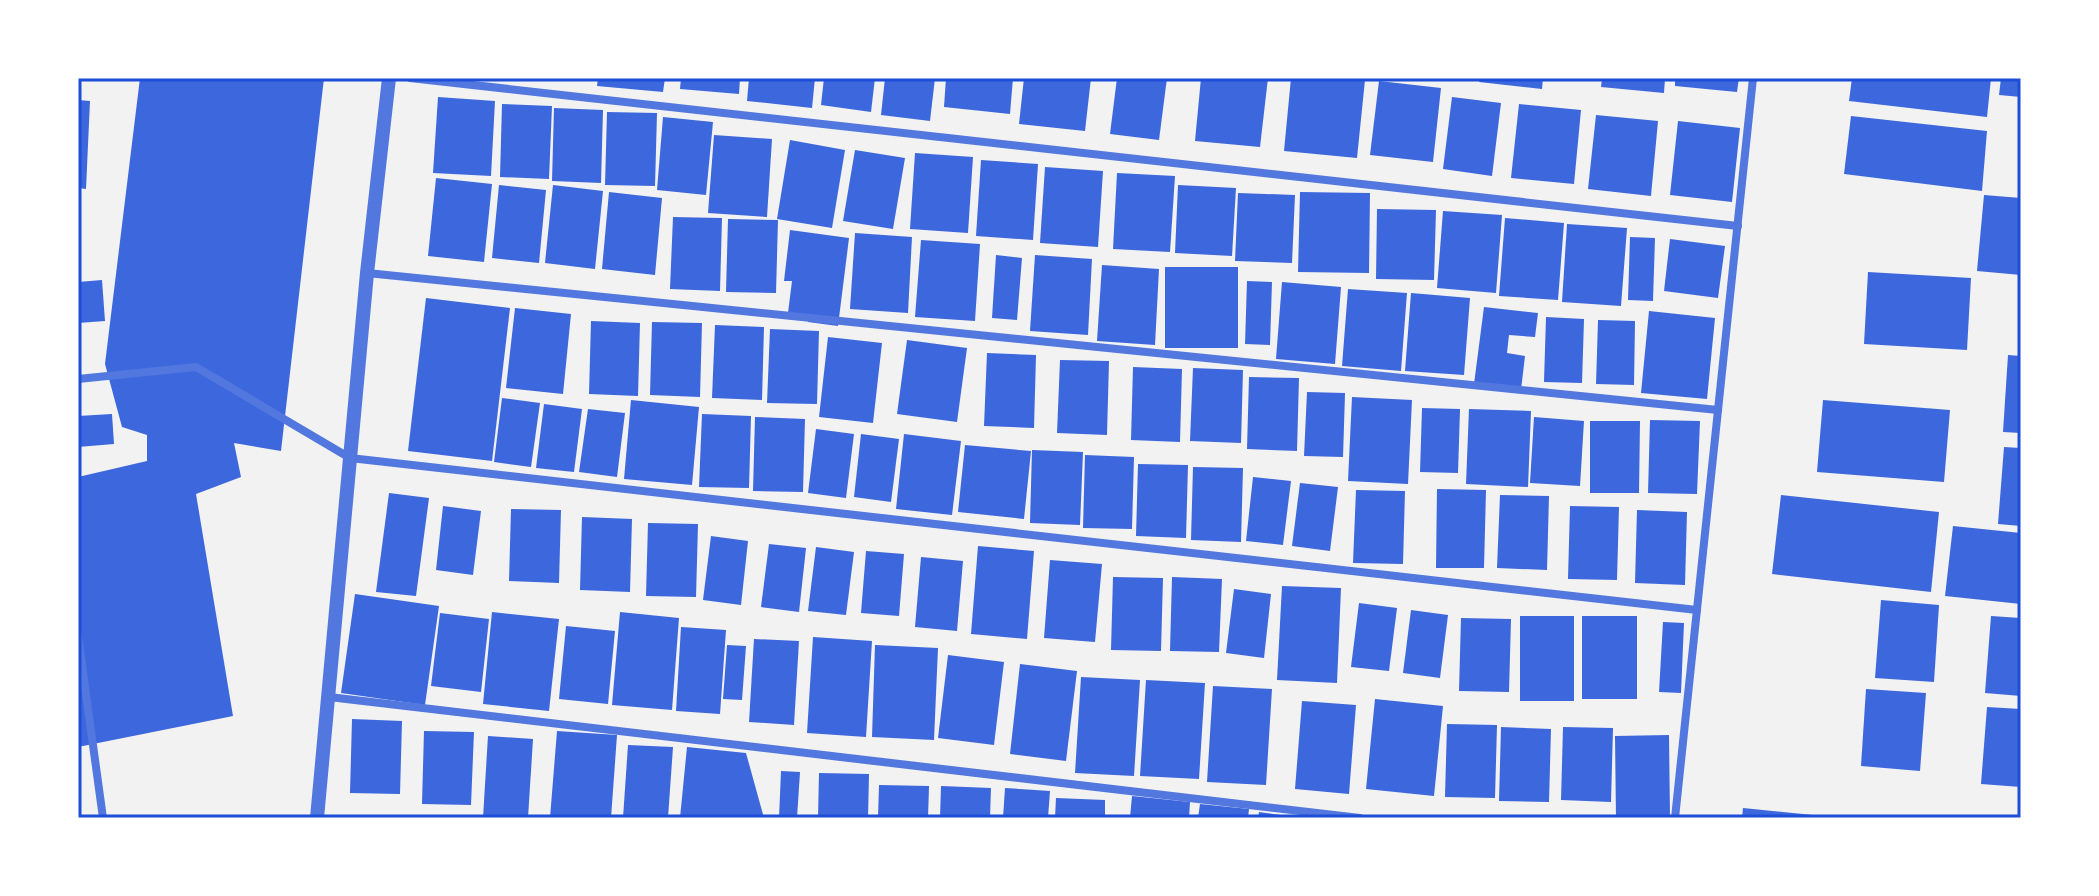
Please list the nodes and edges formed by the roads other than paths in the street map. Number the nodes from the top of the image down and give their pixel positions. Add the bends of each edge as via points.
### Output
1 (389, 78) edge
2 (410, 78) edge
3 (1753, 78) edge
4 (1738, 226) junction
5 (367, 273) junction
6 (78, 379) edge
7 (1718, 410) junction
8 (350, 458) junction
9 (1697, 610) junction
10 (78, 636) edge
11 (329, 697) junction
12 (103, 818) edge
13 (317, 818) edge
14 (1360, 818) edge
15 (1675, 818) edge

1 - 5 street
2 - 4 street
3 - 4 street
4 - 7 street
5 - 7 street
5 - 8 street
6 - 8 street via 196,367
7 - 9 street
8 - 9 street
8 - 11 street
9 - 15 street
10 - 12 street
11 - 13 street
11 - 14 street

